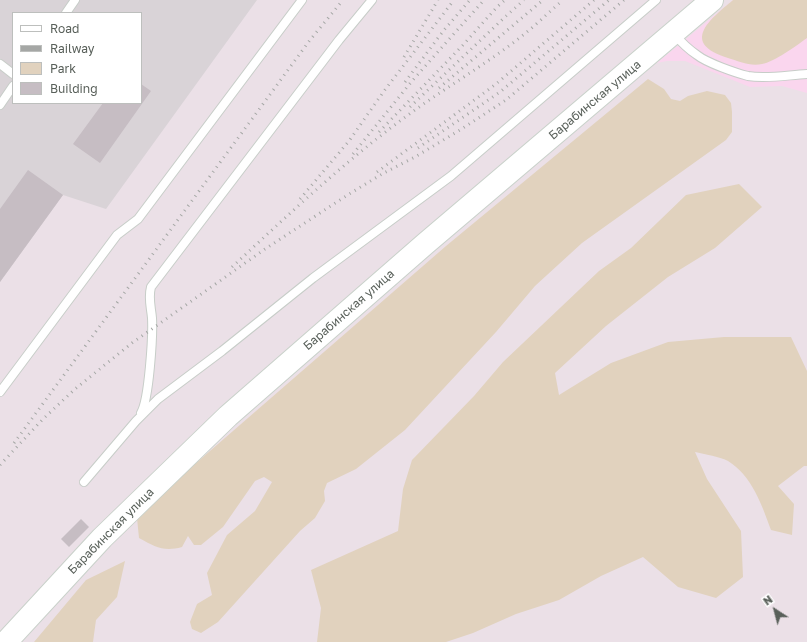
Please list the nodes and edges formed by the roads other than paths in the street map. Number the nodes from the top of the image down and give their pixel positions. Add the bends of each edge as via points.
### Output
1 (75, 0) edge
2 (302, 0) edge
3 (372, 0) edge
4 (656, 0) edge
5 (712, 0) edge
6 (67, 12) edge
7 (673, 33) junction
8 (0, 64) edge
9 (12, 73) edge
10 (807, 74) edge
11 (12, 87) edge
12 (0, 104) edge
13 (0, 392) edge
14 (136, 421) junction
15 (84, 482) dead end
16 (6, 642) edge

1 - 6 lane
2 - 13 lane via 138,219 117,235
3 - 14 lane via 151,287 149,295 152,319 147,392 143,409
4 - 14 lane via 452,176 313,278 158,399
5 - 7 main road, Барабинская улица
7 - 10 lane via 698,57 749,76
7 - 16 main road, Барабинская улица via 431,238 228,416 102,538
8 - 9 lane
11 - 12 lane
14 - 15 lane

